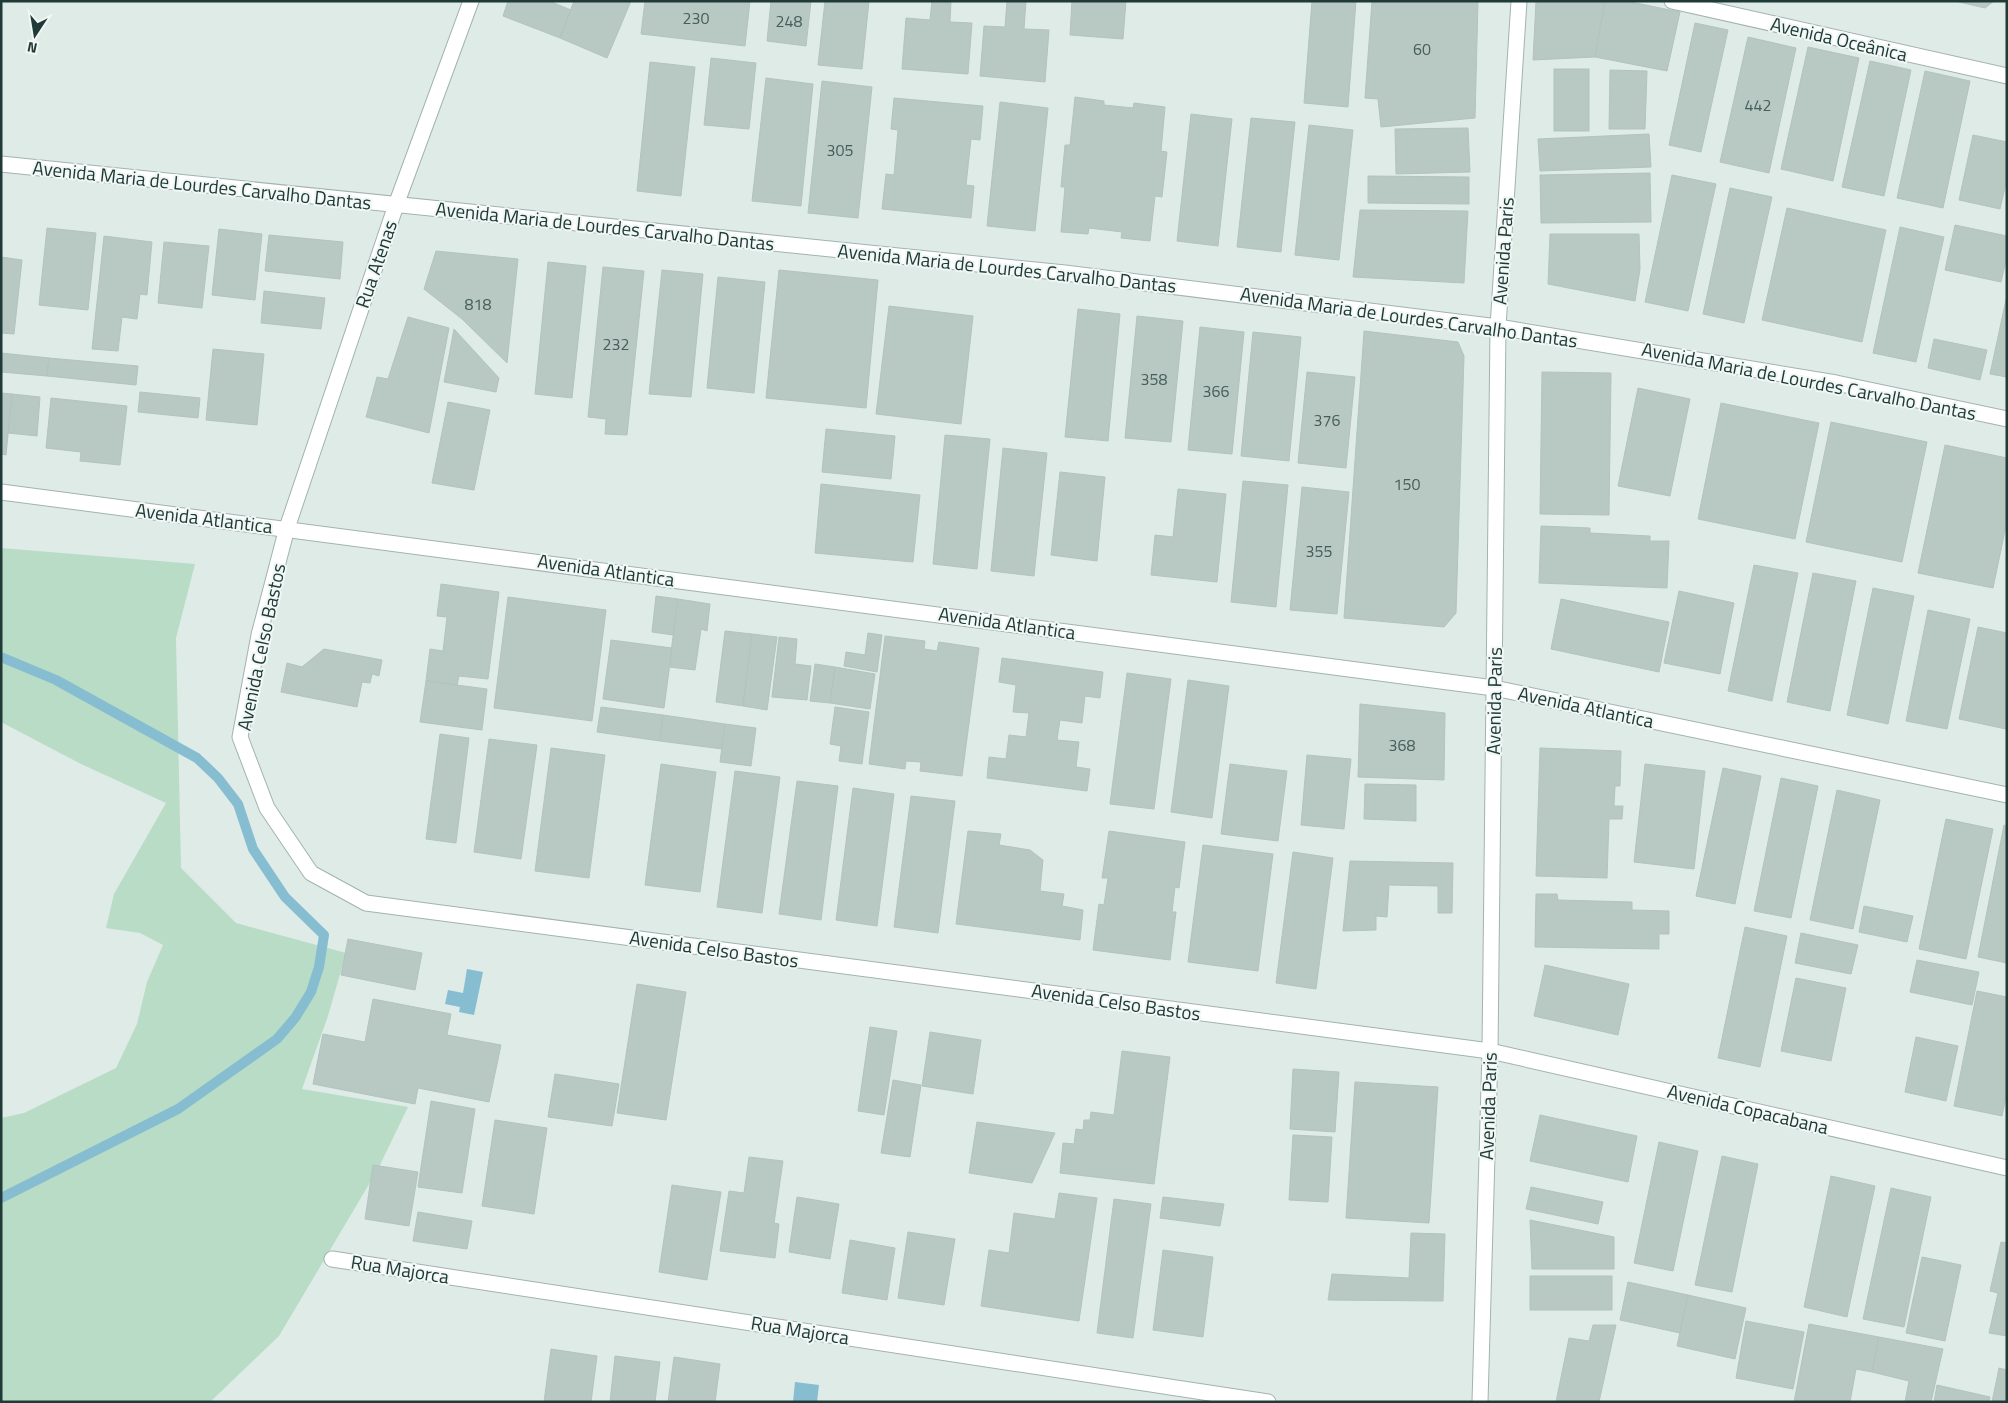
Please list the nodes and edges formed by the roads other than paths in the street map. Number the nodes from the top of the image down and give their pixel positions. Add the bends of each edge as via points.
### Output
1 (470, 1) edge
2 (1519, 1) edge
3 (1672, 1) edge
4 (2007, 76) edge
5 (1, 164) edge
6 (396, 204) junction
7 (1498, 327) junction
8 (2007, 419) edge
9 (1, 492) edge
10 (287, 528) junction
11 (1494, 688) junction
12 (2007, 795) edge
13 (1490, 1051) junction
14 (2007, 1168) edge
15 (332, 1259) dead end
16 (1268, 1402) edge
17 (1480, 1402) edge

1 - 6 street, Rua Atenas
2 - 7 street, Avenida Paris
3 - 4 street, Avenida Oceânica
5 - 6 street, Avenida Maria de Lourdes Carvalho Dantas
6 - 7 street, Avenida Maria de Lourdes Carvalho Dantas via 1065,273
6 - 10 street, Rua Atenas
7 - 8 street, Avenida Maria de Lourdes Carvalho Dantas via 1836,383
7 - 11 street, Avenida Paris
9 - 10 street, Avenida Atlantica
10 - 11 street, Avenida Atlantica
10 - 13 street, Avenida Celso Bastos via 259,635 240,737 267,808 311,873 366,903
11 - 12 street, Avenida Atlantica
11 - 13 street, Avenida Paris
13 - 14 street, Avenida Copacabana
13 - 17 street, Avenida Paris
15 - 16 street, Rua Majorca

